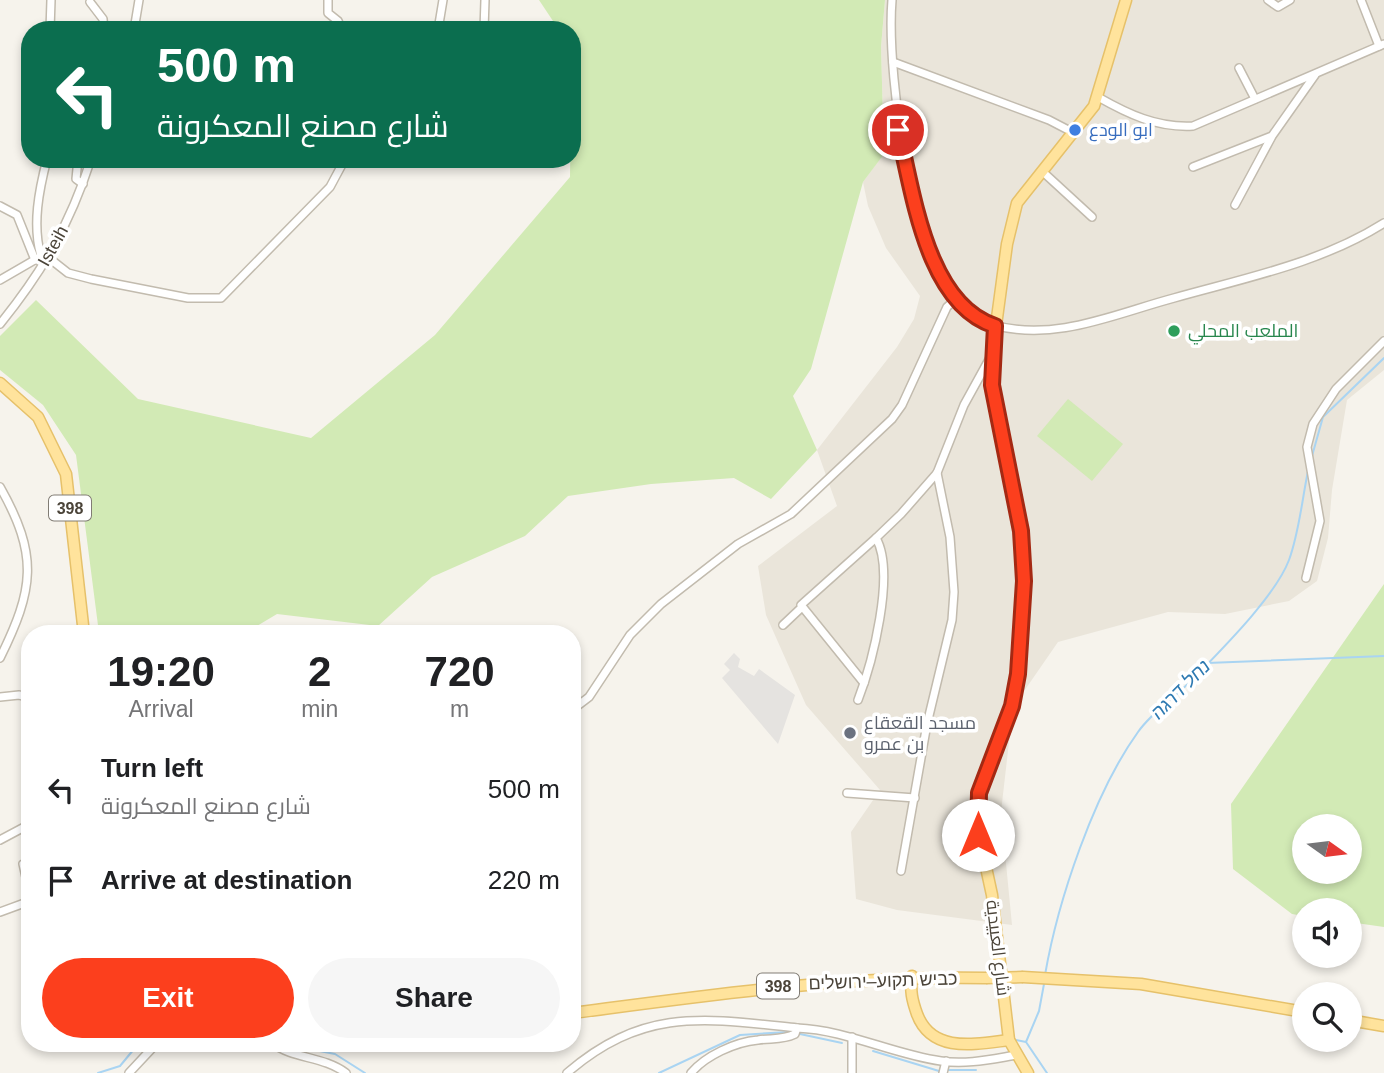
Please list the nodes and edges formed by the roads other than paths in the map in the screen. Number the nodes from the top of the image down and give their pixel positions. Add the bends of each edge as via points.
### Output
1 (51, 0) edge
2 (139, 0) edge
3 (328, 0) edge
4 (443, 0) edge
5 (485, 0) edge
6 (892, 0) edge
7 (1126, 0) edge
8 (1268, 0) edge
9 (1290, 0) edge
10 (1361, 0) edge
11 (90, 2) dead end
12 (50, 21) edge
13 (103, 21) edge
14 (136, 21) edge
15 (338, 21) edge
16 (440, 21) edge
17 (484, 21) edge
18 (1381, 45) edge
19 (893, 62) junction
20 (1239, 68) dead end
21 (1317, 72) junction
22 (1098, 97) junction
23 (1255, 99) junction
24 (1074, 133) junction
25 (1272, 136) junction
26 (1193, 167) dead end
27 (46, 168) edge
28 (77, 168) edge
29 (88, 168) edge
30 (340, 168) edge
31 (1043, 172) junction
32 (83, 184) junction
33 (1235, 205) dead end
34 (0, 206) edge
35 (1092, 217) dead end
36 (1383, 226) edge
37 (42, 258) junction
38 (0, 280) edge
39 (956, 299) junction
40 (0, 324) edge
41 (995, 326) junction
42 (1384, 341) edge
43 (992, 355) junction
44 (0, 383) edge
45 (937, 473) junction
46 (0, 487) edge
47 (876, 538) junction
48 (1306, 578) dead end
49 (801, 608) junction
50 (83, 625) edge
51 (783, 625) dead end
52 (0, 658) edge
53 (864, 683) junction
54 (21, 696) edge
55 (0, 697) edge
56 (858, 701) dead end
57 (581, 703) edge
58 (848, 793) dead end
59 (915, 797) junction
60 (21, 829) edge
61 (0, 840) edge
62 (901, 871) dead end
63 (21, 904) edge
64 (0, 912) edge
65 (912, 976) junction
66 (1292, 1010) edge
67 (581, 1012) edge
68 (1362, 1022) edge
69 (1384, 1026) edge
70 (797, 1028) junction
71 (852, 1037) junction
72 (1009, 1040) junction
73 (149, 1052) edge
74 (292, 1052) edge
75 (1017, 1055) junction
76 (946, 1061) junction
77 (129, 1073) edge
78 (346, 1073) edge
79 (567, 1073) edge
80 (691, 1073) edge
81 (852, 1073) edge
82 (943, 1073) edge
83 (1028, 1073) edge

1 - 12 street
2 - 14 street
3 - 15 street via 328,13
4 - 16 street
5 - 17 street
6 - 19 street
7 - 22 main road, شارع العبيدية
8 - 9 street via 1278,7
10 - 18 street
11 - 13 street
18 - 21 street
19 - 24 street
19 - 39 street via 898,130 923,226 936,265
20 - 23 street
21 - 23 street
21 - 25 street
22 - 23 street via 1121,111 1174,127 1193,126
22 - 24 main road, شارع العبيدية
24 - 31 main road, شارع العبيدية
25 - 26 street
25 - 33 street
27 - 37 street via 38,213
28 - 32 street via 76,179
29 - 32 street, Isteih
30 - 37 street via 330,187 221,298 188,298 68,274
31 - 35 street
31 - 41 main road, شارع العبيدية via 1017,203
32 - 37 street, Isteih via 55,244
34 - 37 street via 17,215
36 - 41 street via 1325,255 1099,322 1049,331
37 - 38 street
37 - 40 street, Isteih
39 - 41 street via 979,320
39 - 57 street via 947,307 892,419 790,514 738,544 662,604 630,635
41 - 43 main road, شارع العبيدية
42 - 48 street via 1336,389 1313,424 1307,447 1320,521
43 - 45 street via 964,405
43 - 72 main road, شارع العبيدية via 993,399 1021,531 1024,581 1022,640 1012,706 988,763 977,810
44 - 50 main road, 398 via 38,417 66,474
45 - 47 street
45 - 59 street via 950,537 953,611
46 - 52 street via 26,547 29,577 24,606
47 - 49 street via 817,587
47 - 53 street via 881,611
49 - 51 street
49 - 53 street
53 - 56 street
54 - 55 street
58 - 59 street
59 - 62 street
60 - 61 street
63 - 64 street
65 - 66 main road, כביש תקוע–ירושלים / 398, bridge via 1141,984
65 - 67 main road, כביש תקוע–ירושלים / 398 via 800,984
65 - 72 main road via 910,994 921,1022 934,1037 967,1045
68 - 69 main road
70 - 71 street
70 - 79 street via 713,1018 675,1021 617,1038
70 - 80 street via 796,1034 784,1039 755,1040 729,1048 707,1058
71 - 76 street
71 - 81 street
72 - 75 main road, شارع العبيدية
73 - 77 street
74 - 78 street via 331,1062
75 - 76 street
75 - 83 main road, شارع العبيدية
76 - 82 street

